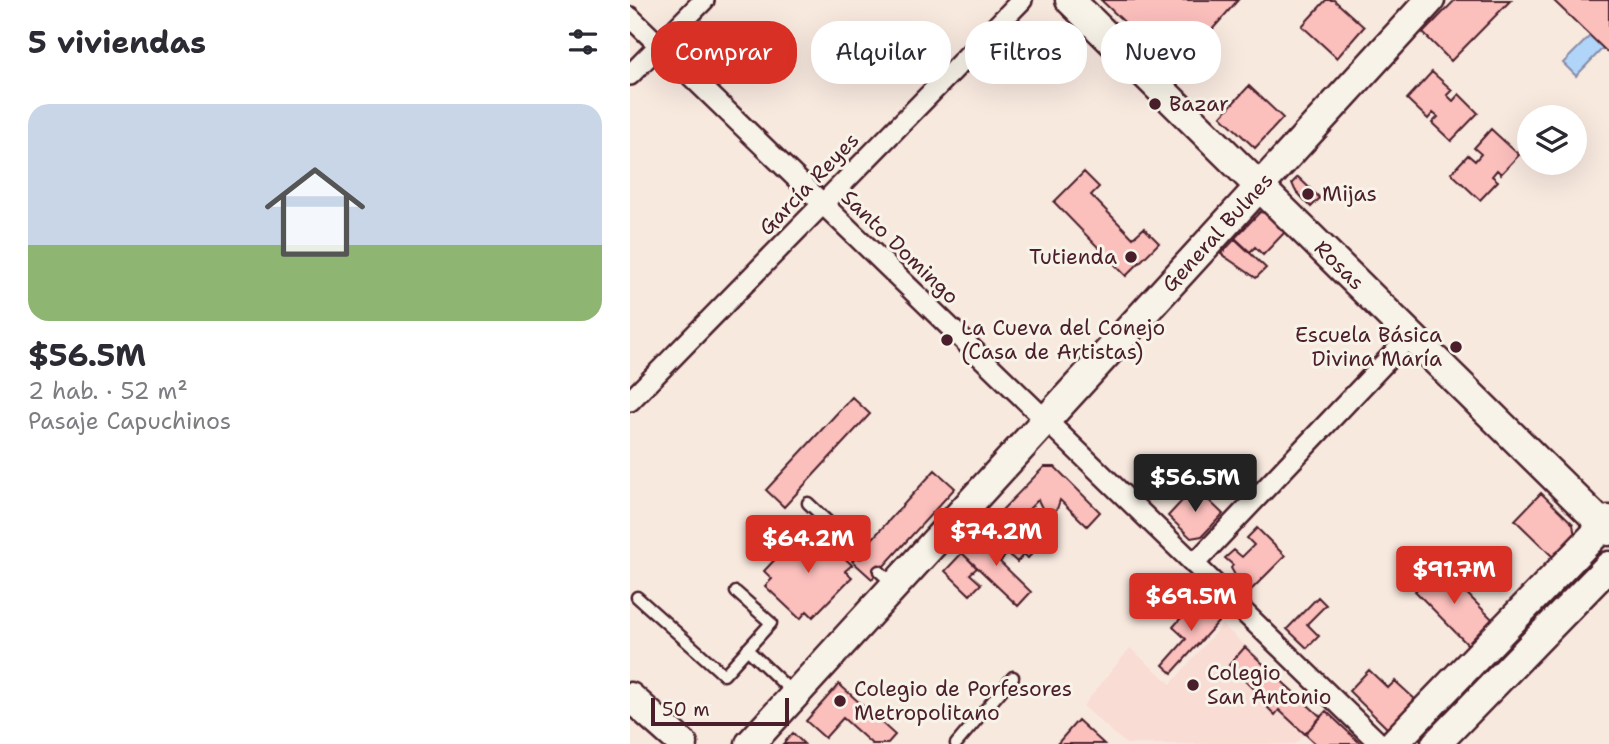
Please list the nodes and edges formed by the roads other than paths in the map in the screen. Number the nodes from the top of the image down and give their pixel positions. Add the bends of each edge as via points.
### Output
1 (704, 0) edge
2 (1021, 0) edge
3 (1070, 0) edge
4 (1430, 0) edge
5 (630, 16) edge
6 (683, 21) edge
7 (651, 36) edge
8 (651, 54) edge
9 (630, 75) edge
10 (700, 84) edge
11 (1262, 187) junction
12 (822, 204) junction
13 (1411, 335) junction
14 (630, 401) edge
15 (1047, 421) junction
16 (808, 503) dead end
17 (1607, 525) edge
18 (860, 552) dead end
19 (1194, 564) junction
20 (1609, 566) edge
21 (736, 592) dead end
22 (637, 597) dead end
23 (747, 649) junction
24 (1013, 677) dead end
25 (795, 695) junction
26 (630, 696) edge
27 (683, 744) edge
28 (750, 744) edge
29 (956, 744) edge
30 (1380, 744) edge
31 (1393, 744) edge
32 (1436, 744) edge

1 - 6 street
2 - 12 street, García Reyes
3 - 11 street, Rosas
4 - 11 street, General Bulnes
5 - 7 street, Santo Domingo
8 - 9 street
10 - 12 street, Santo Domingo
11 - 13 street, Rosas
11 - 15 street, General Bulnes
12 - 14 street, García Reyes
12 - 15 street, Santo Domingo
13 - 17 street, Rosas
13 - 19 street
15 - 19 street, Santo Domingo
15 - 25 street, General Bulnes via 887,579
16 - 18 lane
17 - 31 street
19 - 30 street, Santo Domingo
20 - 32 street
21 - 23 lane via 771,623
22 - 23 lane via 724,675
23 - 25 lane
24 - 29 lane
25 - 28 street, General Bulnes
26 - 27 street

